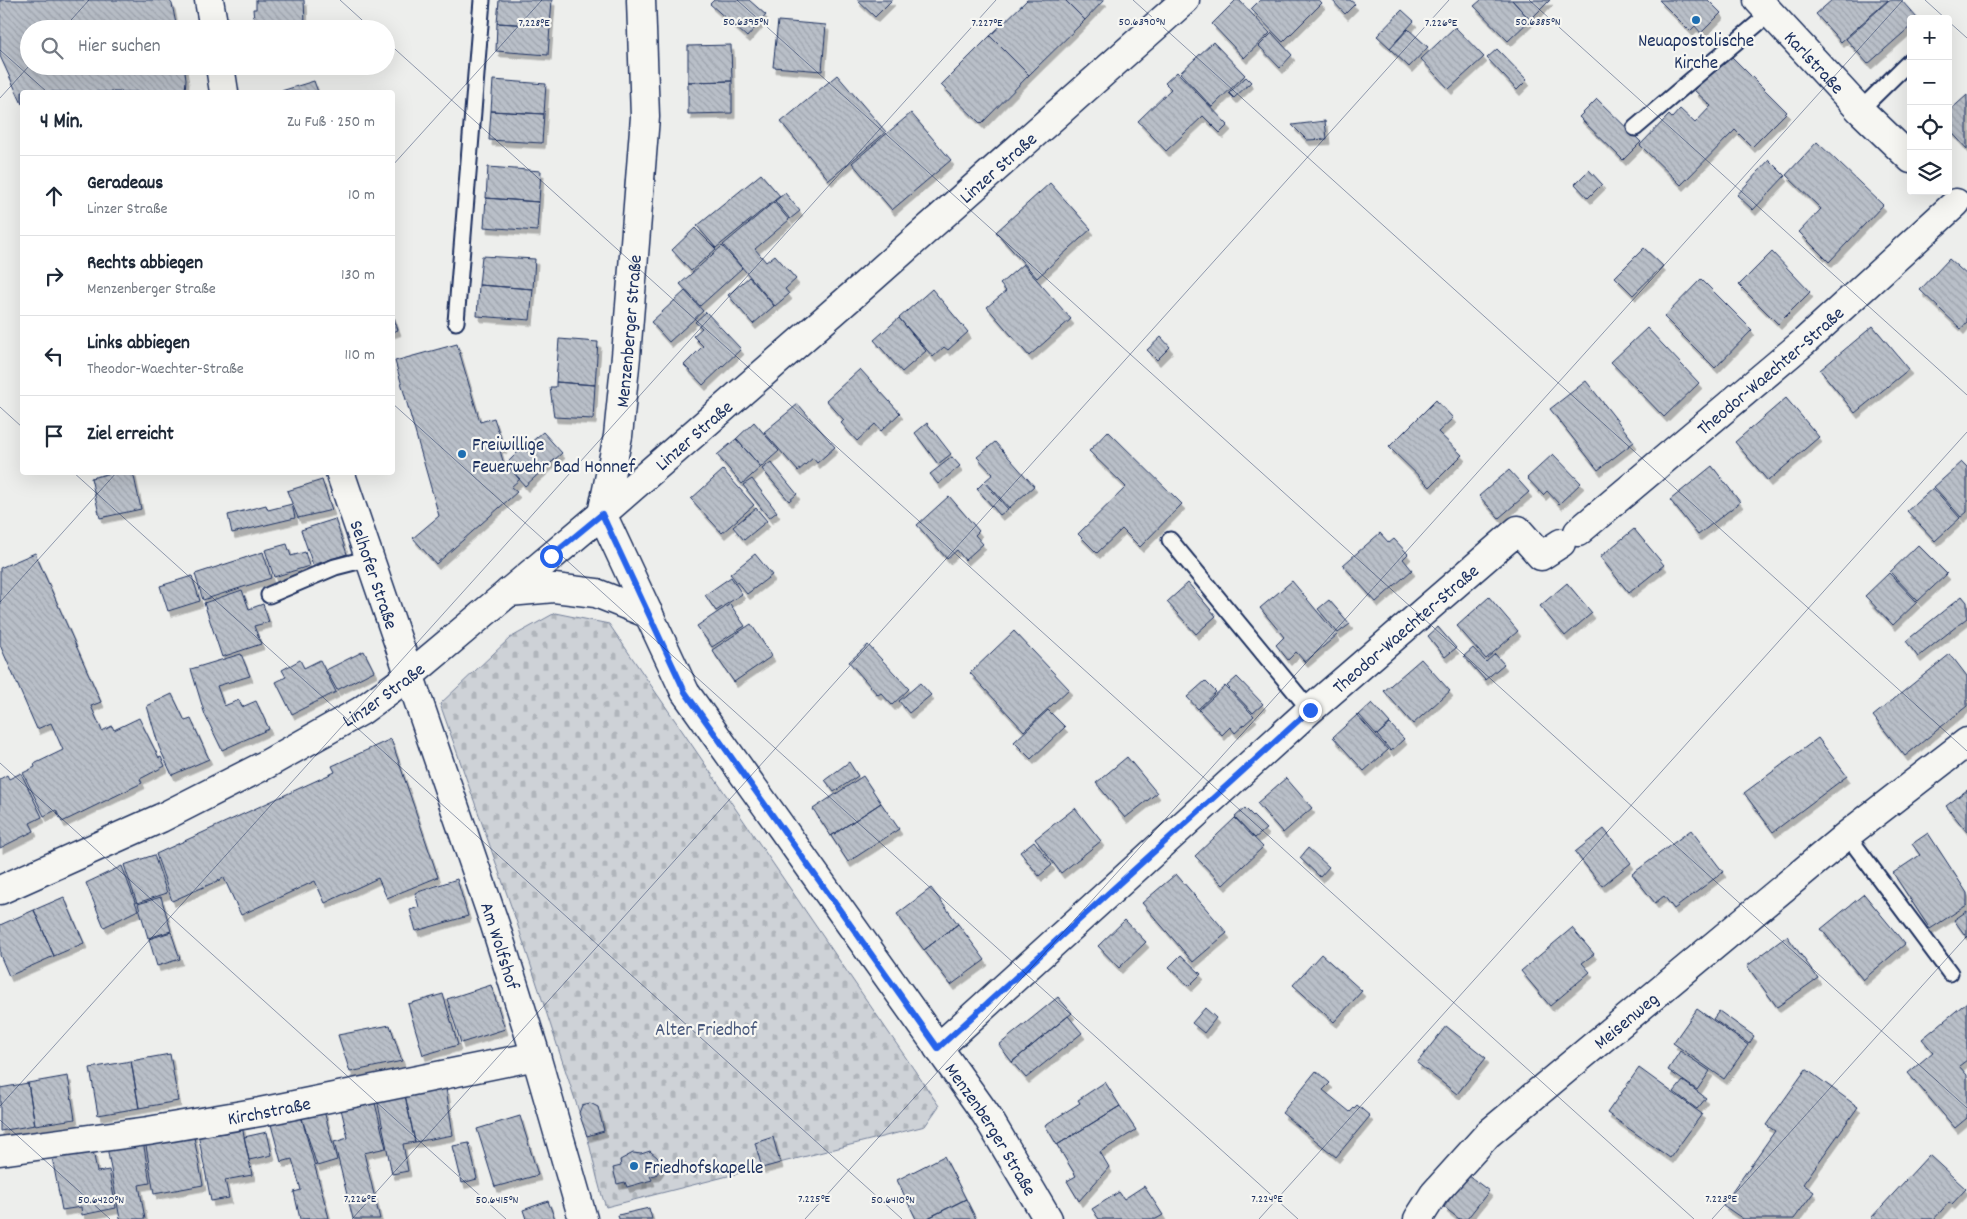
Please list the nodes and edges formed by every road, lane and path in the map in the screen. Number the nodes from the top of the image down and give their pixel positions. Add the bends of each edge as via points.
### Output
1 (209, 0) edge
2 (482, 0) edge
3 (641, 0) edge
4 (1185, 0) edge
5 (1764, 7) edge
6 (212, 20) edge
7 (1907, 64) edge
8 (221, 75) edge
9 (224, 90) edge
10 (1860, 110) junction
11 (1635, 128) dead end
12 (1907, 155) edge
13 (1956, 202) edge
14 (456, 322) dead end
15 (341, 475) edge
16 (602, 514) junction
17 (1170, 540) dead end
18 (370, 558) junction
19 (509, 592) junction
20 (269, 595) dead end
21 (649, 614) junction
22 (410, 676) junction
23 (1310, 710) junction
24 (1967, 742) edge
25 (1847, 835) junction
26 (0, 890) edge
27 (1950, 972) dead end
28 (938, 1048) junction
29 (536, 1056) junction
30 (0, 1151) edge
31 (583, 1219) edge
32 (1048, 1219) edge
33 (1418, 1219) edge

1 - 6 street
2 - 14 lane
3 - 16 street, Menzenberger Straße via 646,117 626,356 618,427
4 - 16 street, Linzer Straße
5 - 10 street, Karlstraße
5 - 11 lane, Karlstraße
7 - 10 lane, Karlstraße
8 - 9 street
10 - 12 street, Karlstraße
13 - 23 street, Theodor-Waechter-Straße via 1804,342 1570,537 1541,556 1518,530
15 - 18 street, Selhofer Straße
16 - 19 street, Linzer Straße
16 - 21 street, Menzenberger Straße
17 - 23 lane
18 - 20 lane via 335,568
18 - 22 street, Selhofer Straße
19 - 21 street via 554,588 596,593
19 - 22 street, Linzer Straße
21 - 28 street, Menzenberger Straße via 685,692
22 - 26 street, Linzer Straße via 361,711 268,764 161,818
22 - 29 street, Am Wolfshof
23 - 28 street, Theodor-Waechter-Straße
24 - 25 street, Meisenweg
25 - 27 lane
25 - 33 street, Meisenweg via 1488,1134 1434,1194
28 - 32 street, Menzenberger Straße via 987,1116
29 - 30 street, Kirchstraße via 260,1112
29 - 31 street, Am Wolfshof

